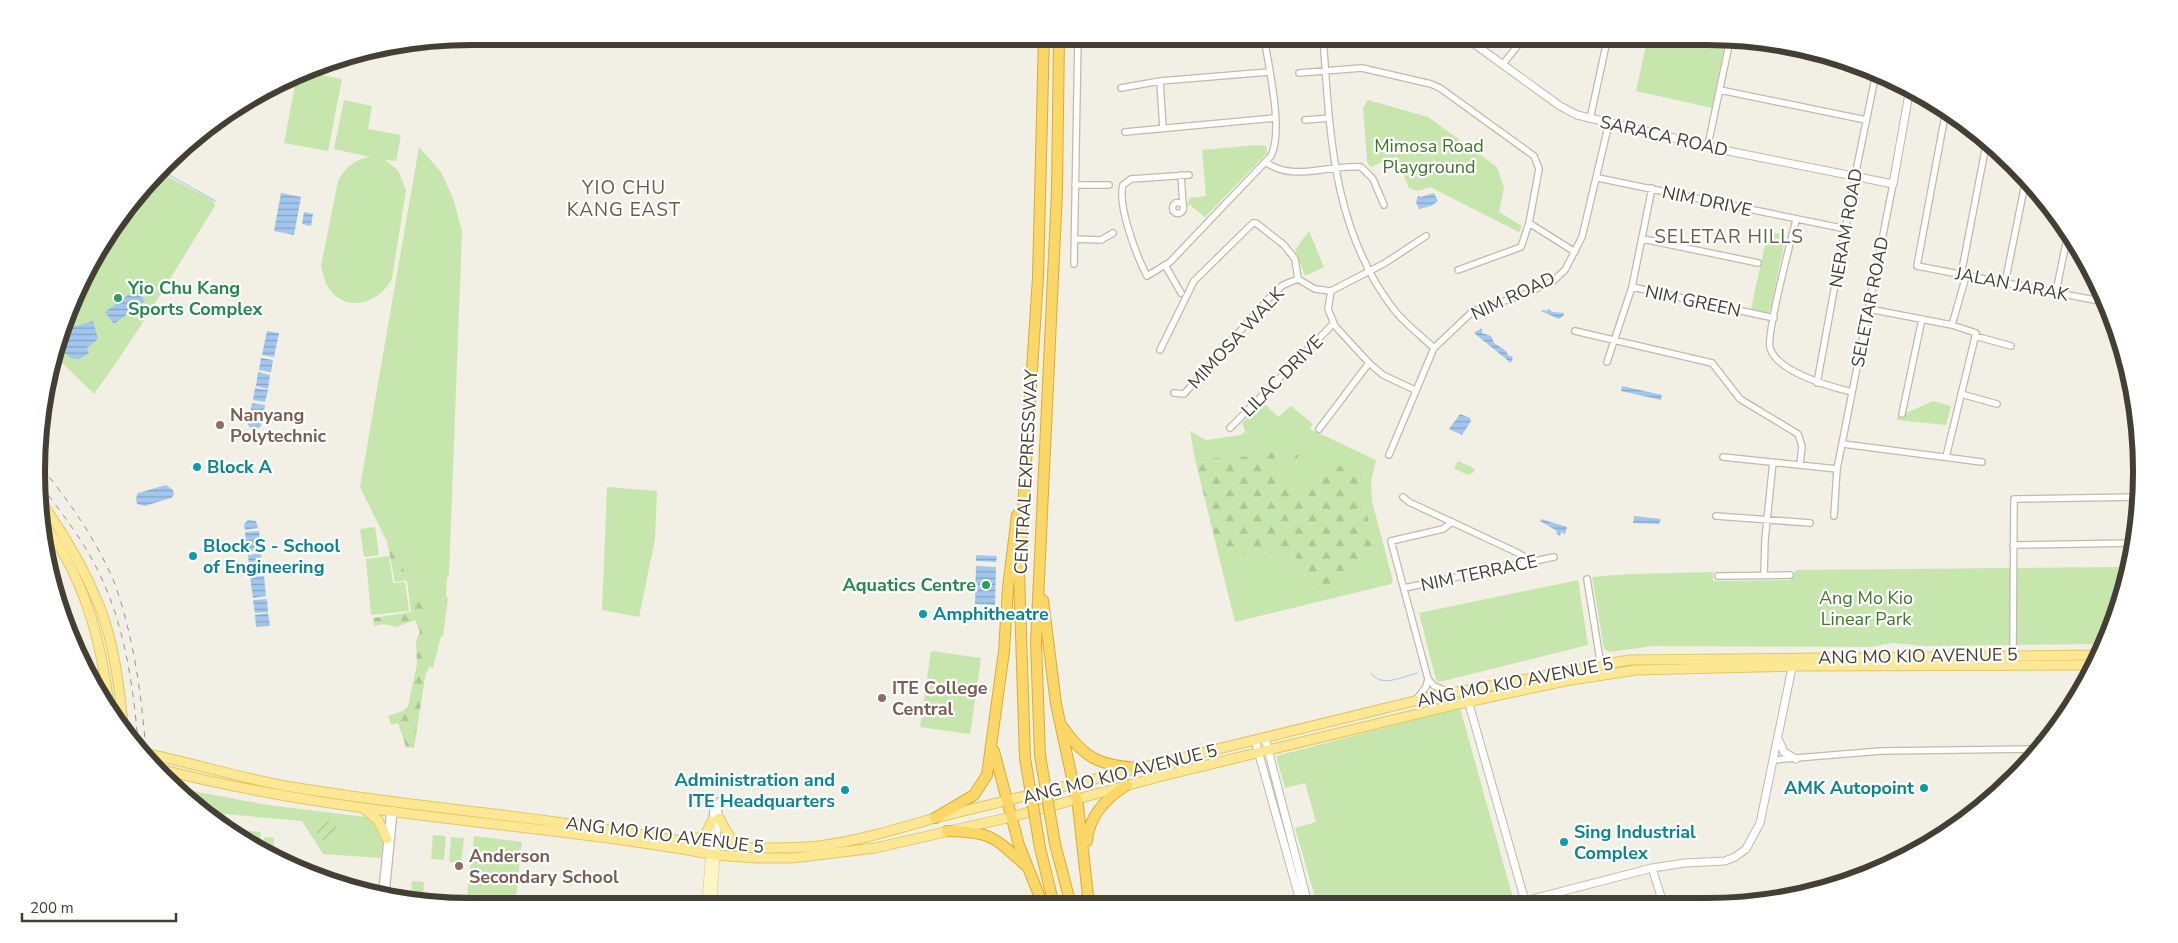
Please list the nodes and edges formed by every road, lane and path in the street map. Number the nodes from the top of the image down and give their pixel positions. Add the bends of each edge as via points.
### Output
1 (1044, 45) edge
2 (1059, 45) edge
3 (1078, 45) edge
4 (1265, 45) edge
5 (1324, 45) edge
6 (1476, 45) edge
7 (1518, 45) edge
8 (1606, 45) edge
9 (1729, 46) edge
10 (1502, 64) junction
11 (1269, 72) junction
12 (1326, 72) junction
13 (1299, 73) dead end
14 (1875, 79) edge
15 (1160, 81) junction
16 (1121, 88) dead end
17 (1720, 90) junction
18 (1909, 96) edge
19 (1275, 118) junction
20 (1329, 118) junction
21 (1944, 118) edge
22 (1590, 119) junction
23 (1305, 120) dead end
24 (1866, 120) junction
25 (1609, 123) junction
26 (1163, 128) junction
27 (1125, 132) dead end
28 (1708, 145) junction
29 (1985, 149) edge
30 (1267, 163) junction
31 (1334, 168) junction
32 (1181, 175) junction
33 (1189, 175) dead end
34 (1855, 176) junction
35 (1598, 178) junction
36 (1893, 184) junction
37 (1076, 185) junction
38 (1109, 185) dead end
39 (2024, 187) edge
40 (1652, 188) junction
41 (1183, 205) dead end
42 (1384, 206) dead end
43 (1796, 220) junction
44 (1529, 223) junction
45 (1846, 229) junction
46 (1113, 233) dead end
47 (1426, 236) dead end
48 (1074, 239) junction
49 (1643, 239) junction
50 (2066, 243) edge
51 (1575, 252) junction
52 (1758, 263) dead end
53 (1074, 264) dead end
54 (1165, 265) junction
55 (1458, 270) dead end
56 (1370, 272) junction
57 (1963, 275) junction
58 (1298, 279) junction
59 (2005, 283) junction
60 (1632, 287) junction
61 (1331, 291) junction
62 (2056, 292) junction
63 (1180, 293) dead end
64 (2097, 300) edge
65 (1869, 309) junction
66 (1774, 318) junction
67 (1922, 320) junction
68 (1334, 324) junction
69 (1952, 325) junction
70 (1575, 331) dead end
71 (1975, 336) junction
72 (1613, 340) junction
73 (2011, 346) dead end
74 (1434, 348) junction
75 (1160, 350) dead end
76 (1607, 362) dead end
77 (1369, 363) junction
78 (1817, 383) junction
79 (1416, 390) junction
80 (1852, 392) junction
81 (1174, 393) dead end
82 (1961, 394) junction
83 (1997, 404) dead end
84 (1902, 414) dead end
85 (1230, 428) dead end
86 (1319, 429) dead end
87 (1843, 444) junction
88 (1389, 455) dead end
89 (1723, 456) dead end
90 (1946, 457) junction
91 (1773, 462) junction
92 (1982, 462) dead end
93 (1800, 465) junction
94 (1837, 469) junction
95 (1023, 487) junction
96 (1403, 496) dead end
97 (2132, 497) edge
98 (47, 512) edge
99 (1716, 516) dead end
100 (1834, 516) dead end
101 (1768, 519) junction
102 (1452, 522) junction
103 (1810, 522) dead end
104 (50, 532) edge
105 (2127, 543) edge
106 (2013, 545) junction
107 (1554, 557) dead end
108 (1524, 564) junction
109 (1039, 567) junction
110 (1764, 575) junction
111 (1790, 575) dead end
112 (1718, 576) dead end
113 (1587, 579) dead end
114 (1404, 588) junction
115 (2013, 655) junction
116 (2091, 655) edge
117 (1965, 656) junction
118 (1793, 662) junction
119 (2086, 665) edge
120 (1601, 666) junction
121 (1972, 666) junction
122 (1428, 679) junction
123 (1465, 690) junction
124 (107, 692) edge
125 (1450, 693) junction
126 (1415, 701) junction
127 (1468, 701) junction
128 (121, 714) edge
129 (1060, 721) junction
130 (1277, 735) junction
131 (1265, 738) junction
132 (1778, 739) junction
133 (1255, 740) junction
134 (992, 746) junction
135 (1280, 748) junction
136 (2030, 749) edge
137 (1268, 751) junction
138 (1258, 753) junction
139 (153, 755) edge
140 (1246, 756) junction
141 (1796, 759) junction
142 (1773, 760) junction
143 (1140, 768) junction
144 (1262, 768) junction
145 (169, 772) edge
146 (1127, 785) junction
147 (1073, 786) junction
148 (1076, 799) junction
149 (393, 801) junction
150 (1007, 802) junction
151 (360, 807) junction
152 (392, 811) junction
153 (1012, 817) junction
154 (935, 818) junction
155 (716, 819) junction
156 (554, 822) junction
157 (947, 831) junction
158 (552, 832) junction
159 (387, 839) junction
160 (691, 841) junction
161 (714, 844) junction
162 (740, 846) junction
163 (712, 854) junction
164 (1085, 859) junction
165 (1026, 866) junction
166 (1652, 868) junction
167 (382, 889) edge
168 (386, 890) edge
169 (707, 898) edge
170 (712, 898) edge
171 (1040, 898) edge
172 (1052, 898) edge
173 (1069, 898) edge
174 (1088, 898) edge
175 (1299, 898) edge
176 (1306, 898) edge
177 (1524, 898) edge
178 (1537, 898) edge
179 (1661, 898) edge

1 - 95 highway, CENTRAL EXPRESSWAY via 1038,277
2 - 109 highway, CENTRAL EXPRESSWAY via 1056,191
3 - 37 street
4 - 11 street
5 - 12 street
6 - 10 street, SARACA ROAD
7 - 10 street
8 - 22 street
9 - 17 street
10 - 22 street, SARACA ROAD via 1560,106
11 - 15 street
11 - 19 street
12 - 13 street
12 - 20 street
12 - 44 street via 1369,68 1440,88 1534,156 1539,169
14 - 24 street, NERAM ROAD
15 - 16 street
15 - 26 street
17 - 24 street
17 - 28 street
18 - 36 street, SELETAR ROAD
19 - 26 street
19 - 30 street via 1275,147
20 - 23 street
20 - 31 street
21 - 57 street, JALAN JARAK via 1917,264 1919,268
22 - 25 street, SARACA ROAD
24 - 34 street, NERAM ROAD
25 - 28 street, SARACA ROAD
25 - 35 street, NIM ROAD
26 - 27 street
28 - 34 street, SARACA ROAD
29 - 57 street
30 - 31 street via 1288,172
30 - 54 street
31 - 42 street via 1365,170 1373,178
31 - 56 street via 1353,238
32 - 33 street
32 - 41 street
32 - 54 street via 1132,179 1122,188 1134,250 1147,276
34 - 36 street, SARACA ROAD
34 - 45 street, NERAM ROAD
35 - 40 street, NIM DRIVE
35 - 51 street, NIM ROAD
36 - 65 street, SELETAR ROAD
37 - 38 street
37 - 48 street
39 - 59 street
40 - 43 street, NIM DRIVE
40 - 49 street, NIM GREEN
43 - 45 street, NIM DRIVE
43 - 66 street
44 - 51 street
44 - 55 street via 1520,248
45 - 78 street, NERAM ROAD
46 - 48 street via 1101,240
47 - 56 street
48 - 53 street
49 - 52 street
49 - 60 street, NIM GREEN
50 - 62 street
51 - 74 street, NIM ROAD via 1565,270 1553,281 1523,295 1473,311
54 - 63 street
56 - 61 street
56 - 74 street via 1396,312
57 - 59 street, JALAN JARAK
57 - 69 street
58 - 61 street, MIMOSA WALK via 1315,289
58 - 75 street, MIMOSA WALK via 1295,259 1284,245 1252,223 1194,281
58 - 81 street, MIMOSA WALK via 1272,295 1184,394
59 - 62 street, JALAN JARAK
60 - 66 street, NIM GREEN
60 - 72 street
61 - 68 street via 1328,309
62 - 64 street, JALAN JARAK
65 - 67 street
65 - 80 street, SELETAR ROAD
66 - 78 street via 1770,343 1773,354
67 - 69 street
67 - 84 street
68 - 77 street
68 - 85 street, LILAC DRIVE
69 - 71 street via 1974,331
70 - 72 street
71 - 73 street
71 - 82 street
72 - 76 street
72 - 93 street via 1712,363 1740,399 1798,434 1802,446
74 - 79 street, NIM ROAD
77 - 79 street via 1386,378
77 - 86 street
78 - 80 street
79 - 88 street, NIM ROAD
80 - 87 street, SELETAR ROAD
82 - 83 street
82 - 90 street
87 - 90 street
87 - 94 street, SELETAR ROAD
89 - 91 street
90 - 92 street
91 - 93 street
91 - 101 street
93 - 94 street
94 - 100 street, SELETAR ROAD
95 - 134 highway via 1013,542
95 - 172 highway, CENTRAL EXPRESSWAY, bridge via 1019,571 1025,758
96 - 102 street
97 - 106 street via 2014,499
98 - 128 main road via 74,552 100,606 110,643
99 - 101 street
101 - 103 street
101 - 110 street
102 - 108 street via 1518,552
102 - 114 street via 1443,529 1391,541
104 - 124 main road via 73,569 87,603 97,636
105 - 106 street
106 - 115 street
107 - 108 street, NIM TERRACE
108 - 114 street, NIM TERRACE
109 - 129 highway
109 - 173 highway, CENTRAL EXPRESSWAY, bridge via 1036,643 1040,755 1055,844
110 - 111 street
110 - 112 street
113 - 120 street
114 - 122 street
115 - 116 main road, ANG MO KIO AVENUE 5
115 - 117 main road, ANG MO KIO AVENUE 5
117 - 118 main road, ANG MO KIO AVENUE 5
117 - 121 main road
118 - 120 main road, ANG MO KIO AVENUE 5 via 1636,660
118 - 121 main road, ANG MO KIO AVENUE 5
118 - 127 main road, ANG MO KIO AVENUE 5 via 1690,670 1636,670
118 - 132 street
119 - 121 main road, ANG MO KIO AVENUE 5
120 - 123 main road, ANG MO KIO AVENUE 5
122 - 125 street via 1434,686
122 - 126 street
123 - 125 main road, ANG MO KIO AVENUE 5
123 - 127 street
125 - 126 main road, ANG MO KIO AVENUE 5
126 - 130 main road, ANG MO KIO AVENUE 5
127 - 135 main road, ANG MO KIO AVENUE 5
127 - 177 street
129 - 143 highway via 1071,740 1088,756 1107,765
129 - 147 highway
130 - 131 main road, ANG MO KIO AVENUE 5
130 - 135 street
131 - 133 main road, ANG MO KIO AVENUE 5
131 - 137 street
132 - 141 street via 1784,752
132 - 142 street
133 - 138 street
133 - 143 main road, ANG MO KIO AVENUE 5
134 - 150 highway
134 - 154 highway via 985,781 974,795
135 - 137 main road, ANG MO KIO AVENUE 5
136 - 141 street via 1881,751
137 - 138 main road, ANG MO KIO AVENUE 5
137 - 176 street
138 - 140 main road, ANG MO KIO AVENUE 5
138 - 144 street
139 - 149 main road, ANG MO KIO AVENUE 5 via 250,779
140 - 144 street
140 - 146 main road, ANG MO KIO AVENUE 5
141 - 142 street
142 - 166 street via 1760,823 1746,849 1725,861
143 - 147 main road, ANG MO KIO AVENUE 5
144 - 175 street
145 - 151 main road, ANG MO KIO AVENUE 5 via 250,790
146 - 148 main road, ANG MO KIO AVENUE 5
146 - 164 highway via 1112,795 1094,815 1088,828
147 - 148 highway
147 - 150 main road, ANG MO KIO AVENUE 5
148 - 153 main road, ANG MO KIO AVENUE 5
148 - 164 highway
149 - 152 street
149 - 156 main road, ANG MO KIO AVENUE 5
150 - 153 highway
150 - 154 main road, ANG MO KIO AVENUE 5
151 - 152 main road, ANG MO KIO AVENUE 5
151 - 159 main road via 378,820
152 - 158 main road, ANG MO KIO AVENUE 5
152 - 159 street
152 - 168 street
153 - 157 main road, ANG MO KIO AVENUE 5
153 - 165 highway
154 - 162 main road, ANG MO KIO AVENUE 5 via 842,842 792,848
155 - 160 main road via 705,835
155 - 161 street
155 - 162 main road via 730,839
156 - 158 main road via 556,828
156 - 160 main road, ANG MO KIO AVENUE 5
157 - 163 main road, ANG MO KIO AVENUE 5 via 875,848 812,856 757,858
157 - 165 highway via 980,832 1004,846
158 - 163 main road, ANG MO KIO AVENUE 5
159 - 167 street
160 - 161 main road, ANG MO KIO AVENUE 5
161 - 162 main road, ANG MO KIO AVENUE 5
161 - 163 main road
163 - 169 main road
163 - 170 main road
164 - 174 highway
165 - 171 highway
166 - 178 street
166 - 179 street

